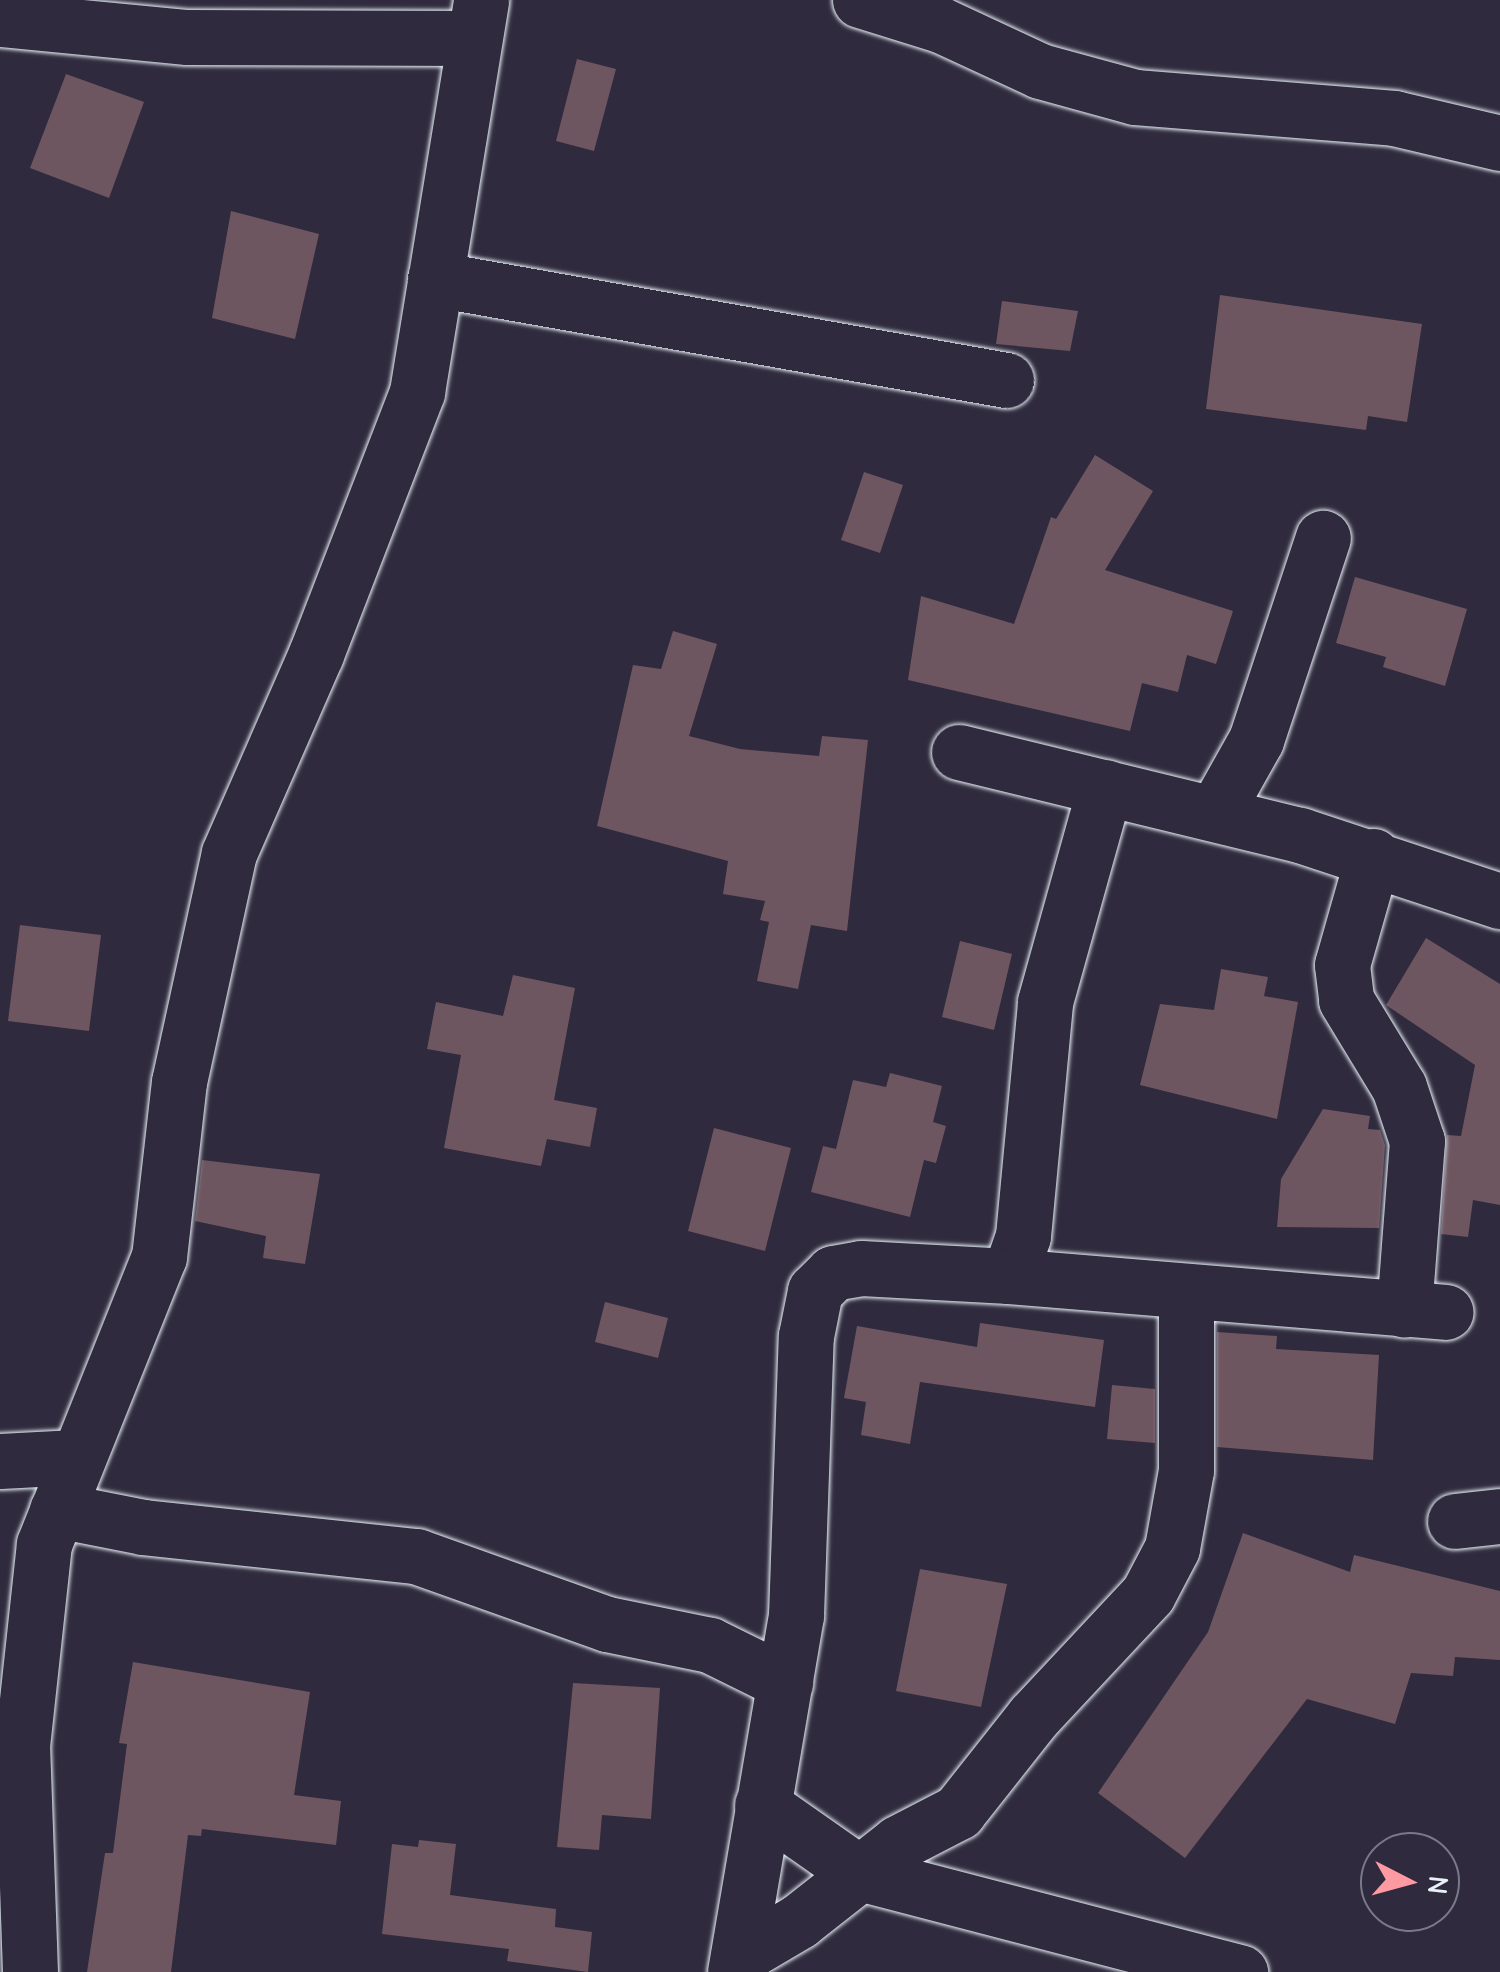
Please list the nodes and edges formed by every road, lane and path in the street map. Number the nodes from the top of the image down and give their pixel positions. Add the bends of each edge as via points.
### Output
1 (860, 0) edge
2 (0, 19) edge
3 (476, 19) edge
4 (1500, 143) edge
5 (435, 279) junction
6 (1006, 380) dead end
7 (1323, 538) dead end
8 (959, 752) dead end
9 (1105, 787) junction
10 (1215, 812) junction
11 (1373, 856) junction
12 (1500, 901) edge
13 (1009, 1276) junction
14 (1186, 1292) junction
15 (76, 1458) junction
16 (0, 1461) edge
17 (58, 1510) junction
18 (784, 1682) junction
19 (762, 1805) junction
20 (859, 1873) junction
21 (736, 1964) edge
22 (30, 1972) edge
23 (1240, 1972) edge

1 - 4 street via 941,25 1040,71 1135,98 1394,118
2 - 3 street via 188,37
3 - 5 street
5 - 6 street
5 - 15 street via 404,434 229,853 179,1082 159,1257
7 - 10 street via 1268,709
8 - 9 street
9 - 10 street
9 - 13 street via 1045,1002 1023,1236
10 - 11 street
11 - 12 street
11 - 14 street via 1342,965 1346,1000 1399,1087 1418,1142 1425,1311
13 - 14 street
13 - 18 street via 860,1268 833,1273 814,1291 806,1336 797,1596
14 - 20 street via 1186,1470 1172,1548 1148,1594 1033,1716 971,1800
15 - 16 street
15 - 17 street
17 - 18 street via 143,1527 416,1556 607,1624 710,1645
17 - 22 street via 32,1618 22,1746
18 - 19 street
19 - 20 street
19 - 21 street
20 - 21 street
20 - 23 street

